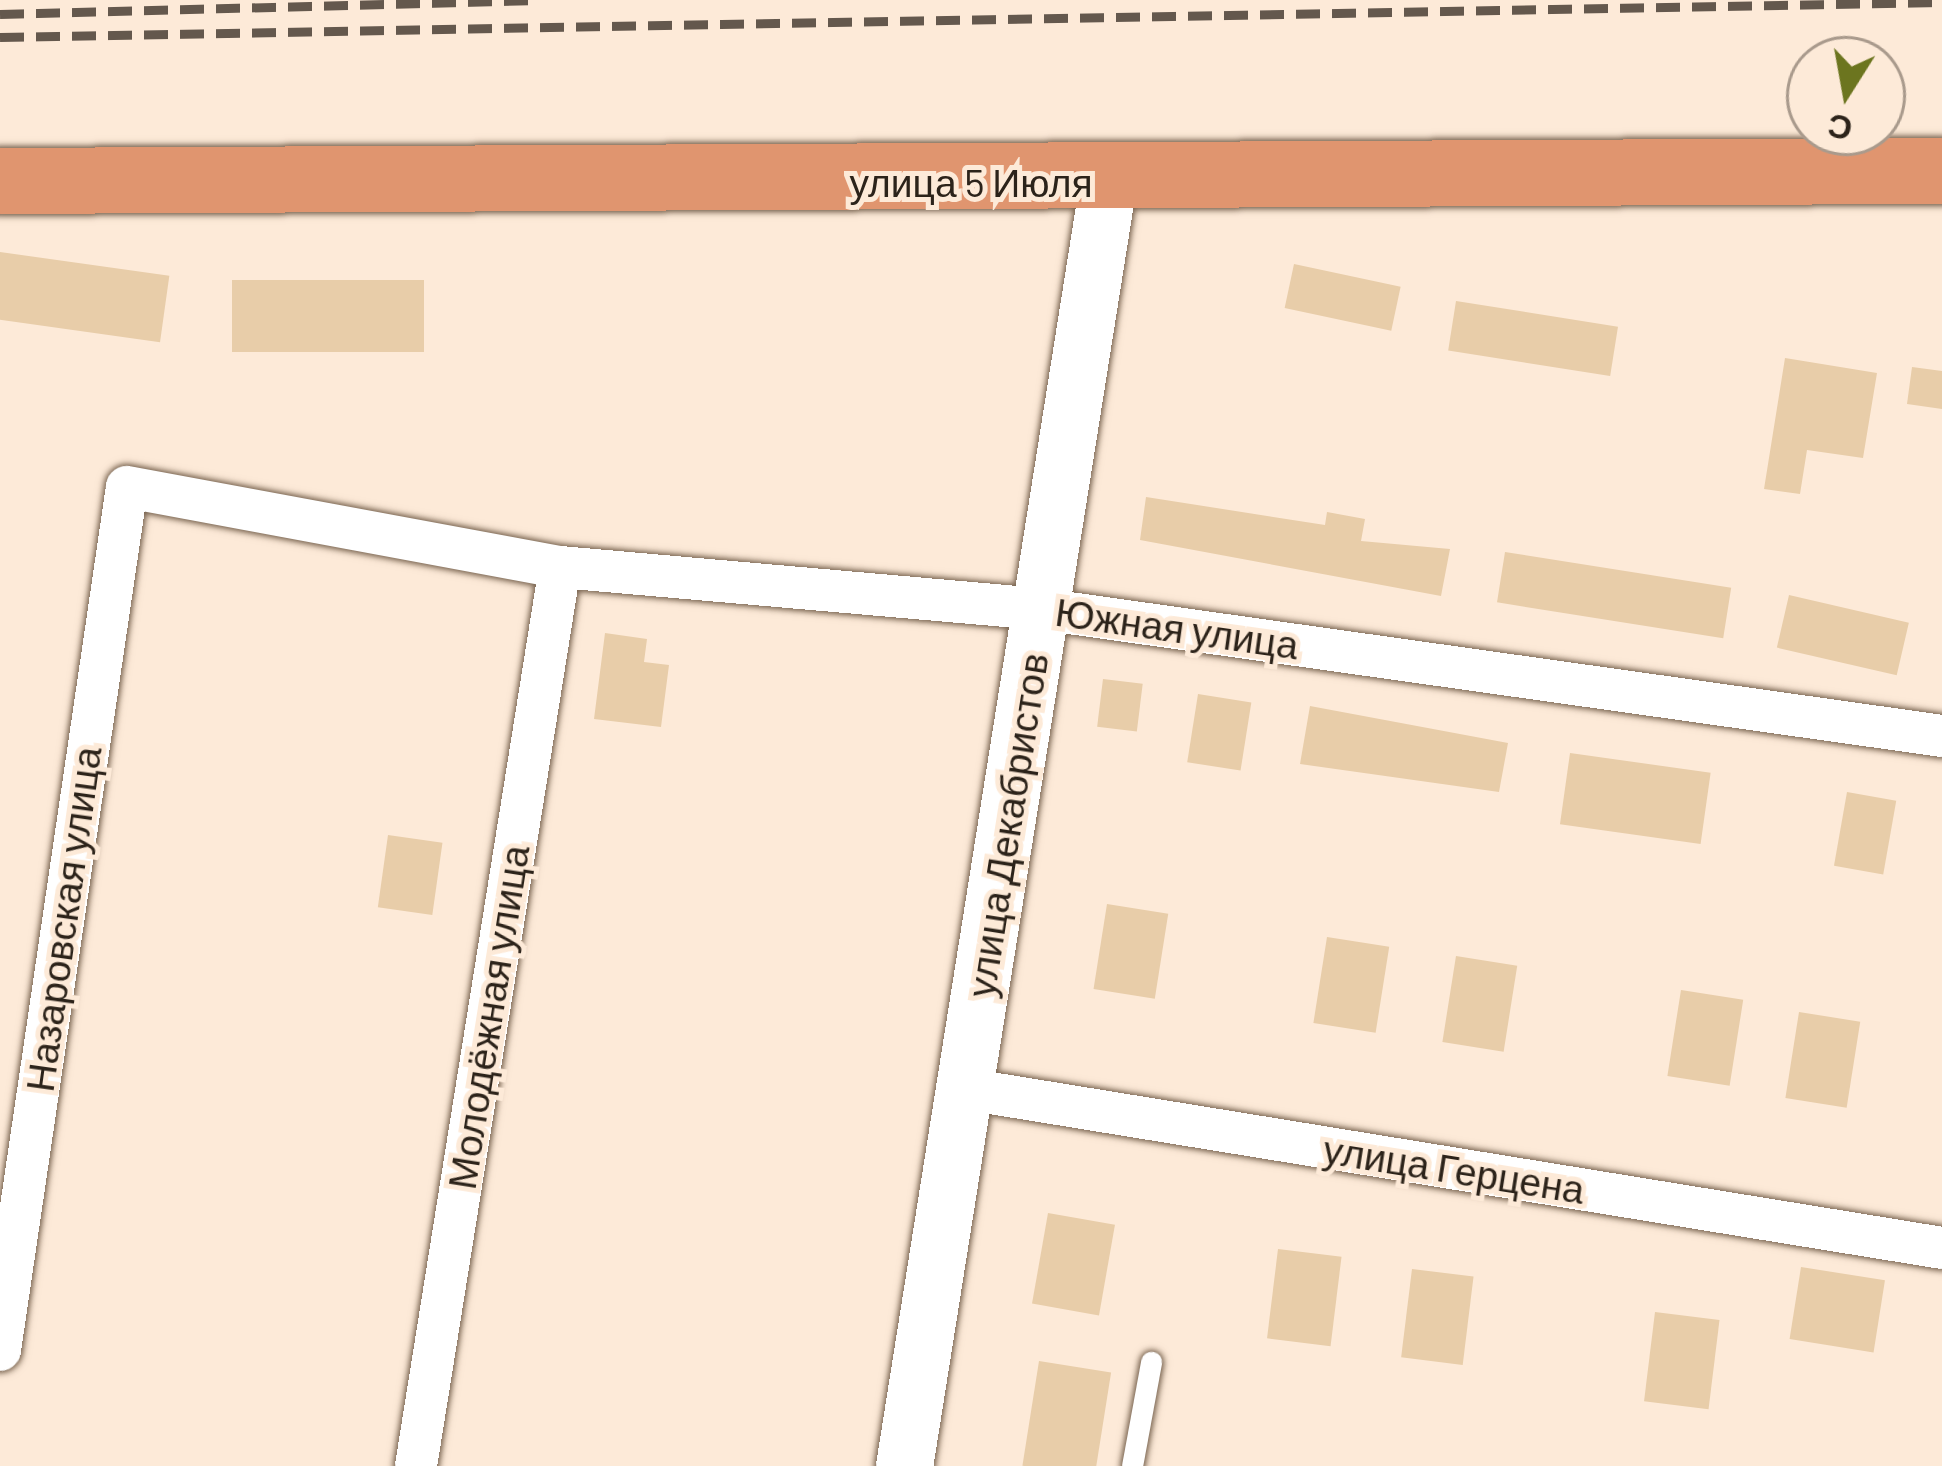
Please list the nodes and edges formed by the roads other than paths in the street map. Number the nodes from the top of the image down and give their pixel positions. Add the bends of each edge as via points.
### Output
1 (1942, 171) edge
2 (0, 182) edge
3 (1108, 183) junction
4 (127, 487) joint
5 (560, 567) junction
6 (1041, 609) junction
7 (1942, 736) edge
8 (966, 1090) junction
9 (1942, 1248) edge
10 (0, 1351) edge
11 (1151, 1362) dead end
12 (416, 1466) edge
13 (904, 1466) edge
14 (1132, 1466) edge

1 - 3 highway, улица 5 Июля
2 - 3 highway, улица 5 Июля
3 - 6 main road, улица Декабристов
4 - 5 street, Южная улица
4 - 10 street, Назаровская улица
5 - 6 street, Южная улица
5 - 12 street, Молодёжная улица
6 - 7 street, Южная улица
6 - 8 main road, улица Декабристов
8 - 9 street, улица Герцена
8 - 13 main road, улица Декабристов
11 - 14 lane

